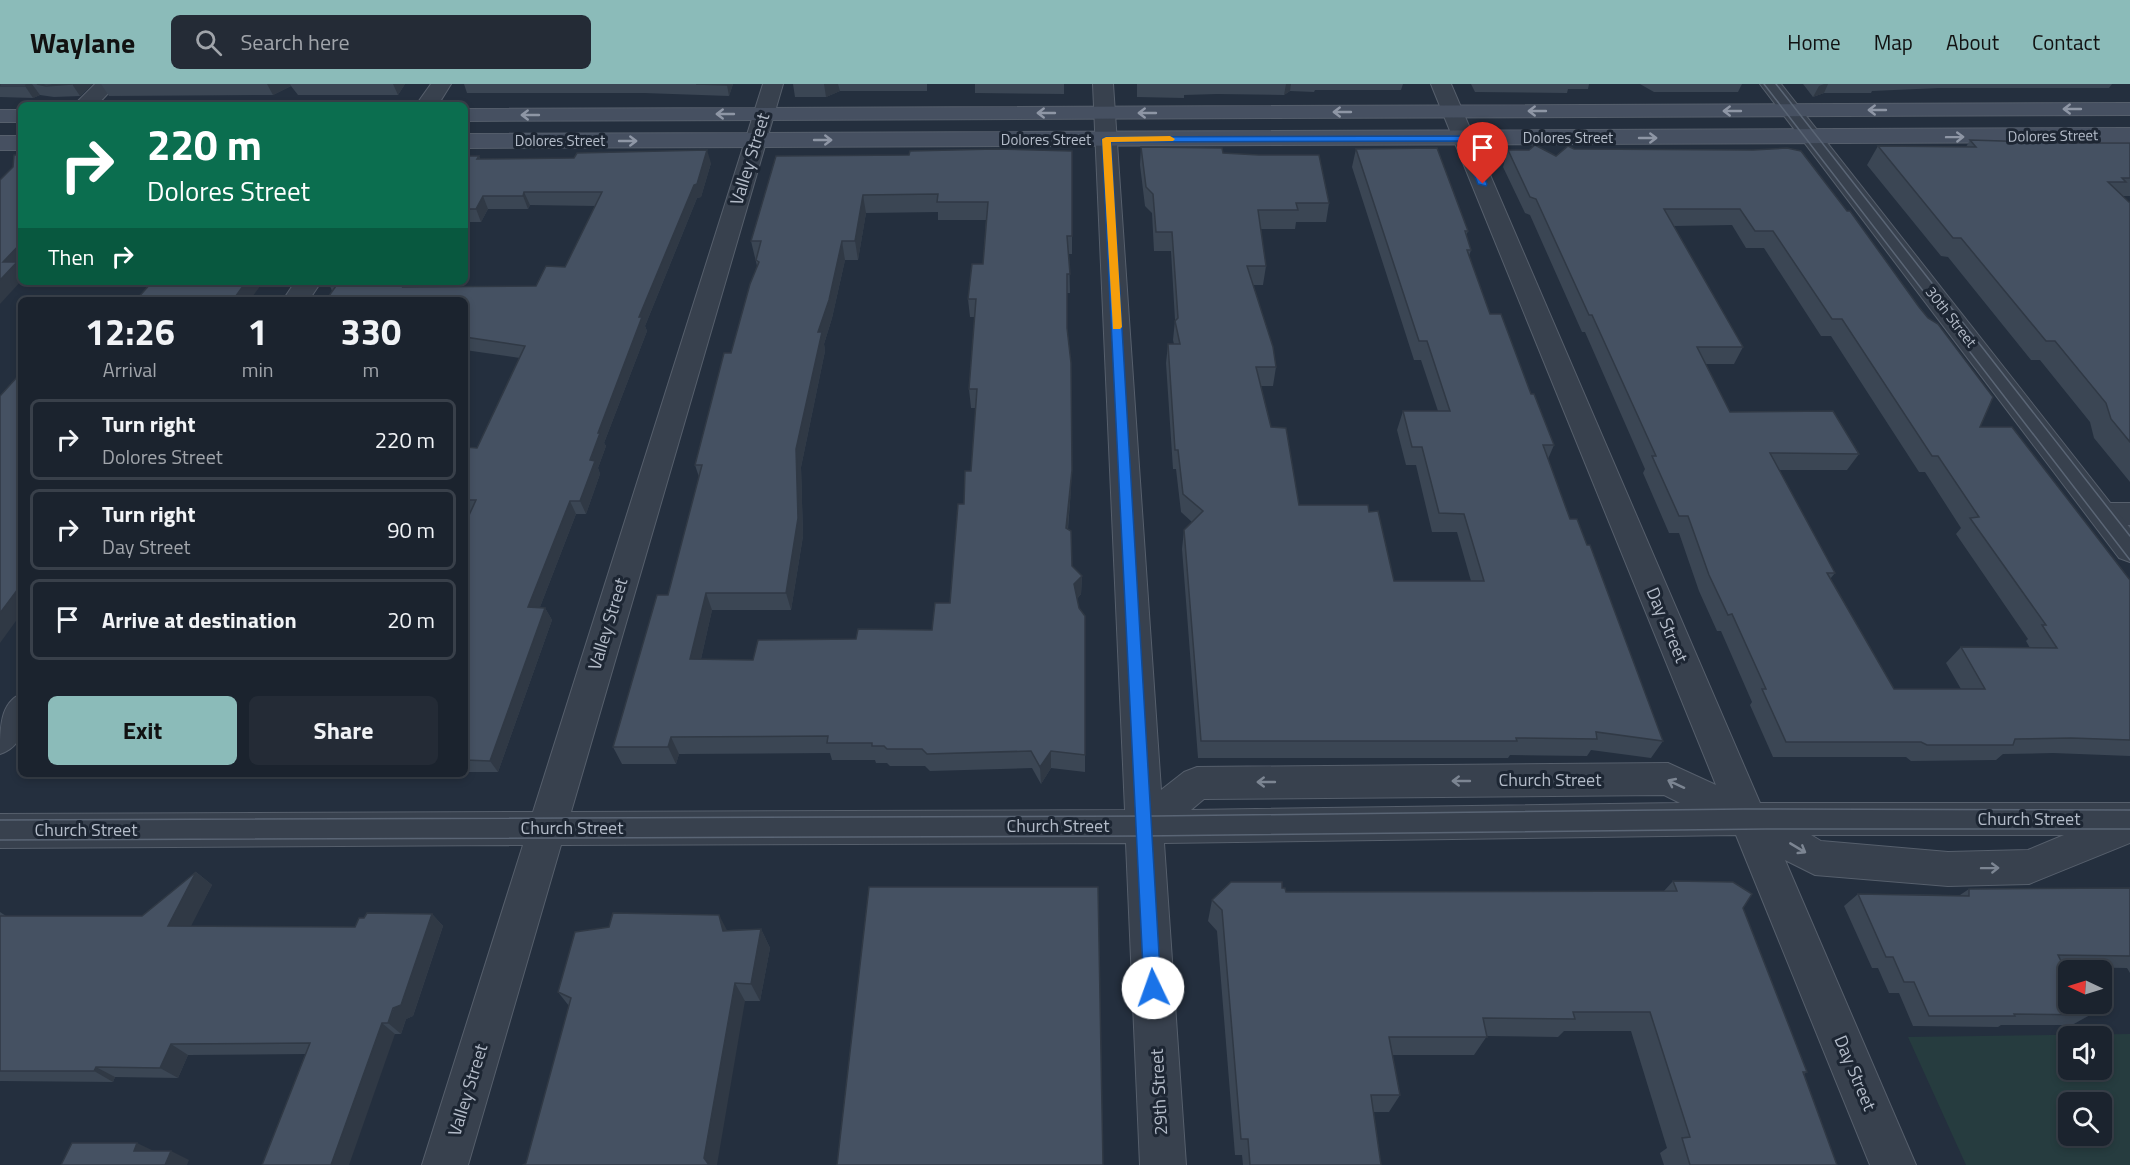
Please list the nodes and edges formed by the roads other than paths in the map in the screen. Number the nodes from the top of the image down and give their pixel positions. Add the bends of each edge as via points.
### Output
1 (107, 84) edge
2 (441, 84) edge
3 (1103, 84) edge
4 (1770, 84) edge
5 (89, 102) edge
6 (430, 102) edge
7 (2121, 109) edge
8 (1791, 110) junction
9 (1452, 111) edge
10 (764, 113) edge
11 (468, 115) edge
12 (0, 116) edge
13 (18, 116) edge
14 (1106, 126) junction
15 (2130, 126) edge
16 (2130, 135) edge
17 (1812, 138) junction
18 (468, 141) edge
19 (18, 142) edge
20 (0, 143) edge
21 (2117, 514) edge
22 (2130, 550) edge
23 (18, 713) edge
24 (0, 740) edge
25 (1748, 818) junction
26 (2130, 819) edge
27 (1143, 826) junction
28 (2130, 826) edge
29 (547, 827) junction
30 (0, 831) edge
31 (445, 1165) edge
32 (1163, 1165) edge
33 (1893, 1165) edge

1 - 5 street
2 - 6 street
3 - 14 street, 29th Street
4 - 8 street, 30th Street
7 -> 8 main road, Dolores Street
7 - 15 main road
8 -> 9 main road, Dolores Street
8 - 17 street, 30th Street
9 - 14 main road, Dolores Street
9 -> 17 main road, Dolores Street
9 - 25 street, Day Street
10 -> 11 main road, Dolores Street
10 - 14 main road, Dolores Street
18 -> 10 main road, Dolores Street
10 - 29 street, Valley Street
12 - 13 main road
14 - 27 street, 29th Street
17 -> 16 main road, Dolores Street
17 - 21 street, 30th Street
19 - 20 main road
21 - 22 street, 30th Street
23 - 24 street
25 - 26 street, Church Street
25 - 27 street, Church Street
25 -> 28 street, Church Street via 1815,858 1948,868 2029,867
25 - 33 street, Day Street
27 - 29 street, Church Street
27 - 32 street, 29th Street
29 - 30 street, Church Street
29 - 31 street, Valley Street

